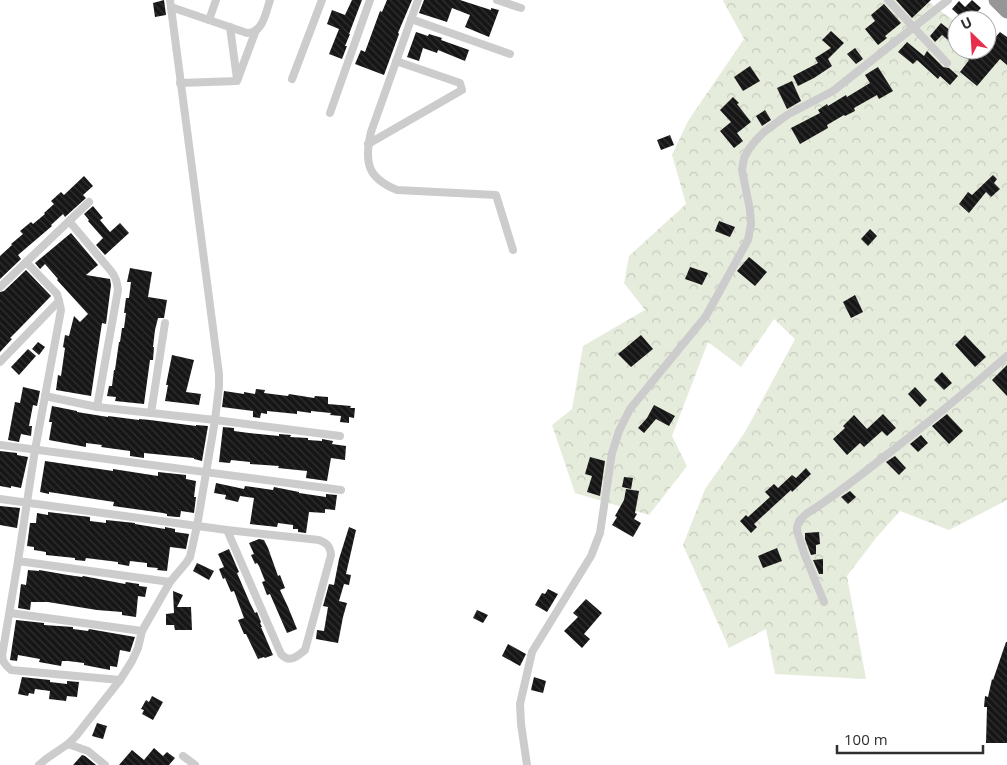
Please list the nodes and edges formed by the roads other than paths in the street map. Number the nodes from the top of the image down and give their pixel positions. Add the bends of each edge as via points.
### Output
1 (216, 0) edge
2 (270, 0) edge
3 (322, 0) edge
4 (370, 0) edge
5 (418, 0) edge
6 (497, 0) edge
7 (888, 0) edge
8 (948, 0) edge
9 (996, 0) edge
10 (170, 4) edge
11 (521, 8) dead end
12 (1007, 11) edge
13 (411, 19) junction
14 (209, 20) junction
15 (230, 27) junction
16 (913, 28) junction
17 (256, 30) junction
18 (510, 54) dead end
19 (396, 61) junction
20 (947, 63) dead end
21 (292, 79) dead end
22 (237, 81) junction
23 (180, 83) junction
24 (330, 113) dead end
25 (368, 144) junction
26 (89, 202) dead end
27 (69, 221) junction
28 (513, 250) dead end
29 (26, 262) junction
30 (0, 287) edge
31 (60, 301) junction
32 (165, 323) dead end
33 (1007, 356) edge
34 (0, 362) edge
35 (45, 396) junction
36 (97, 406) junction
37 (151, 413) junction
38 (215, 420) junction
39 (340, 436) dead end
40 (0, 445) edge
41 (35, 450) junction
42 (206, 472) junction
43 (341, 490) dead end
44 (0, 499) edge
45 (28, 502) junction
46 (197, 526) junction
47 (227, 530) junction
48 (18, 561) junction
49 (170, 582) junction
50 (824, 602) dead end
51 (15, 614) junction
52 (142, 631) junction
53 (120, 680) junction
54 (72, 740) junction
55 (183, 756) dead end
56 (39, 765) edge
57 (105, 765) edge
58 (194, 765) edge
59 (527, 765) edge

1 - 14 street
2 - 17 street via 264,21
3 - 21 street
4 - 24 street
5 - 13 street
6 - 11 street
7 - 16 street
8 - 16 street
9 - 12 highway
10 - 14 street
10 - 23 street
13 - 18 street
13 - 19 street
14 - 15 street
15 - 17 street via 252,33
15 - 22 street
16 - 20 street
16 - 59 street via 833,91 787,115 764,132 744,158 742,170 751,224 748,240 706,316 630,409 612,453 600,533 591,556 532,652 520,704
17 - 22 street
19 - 25 street
19 - 25 street via 460,83 462,90
22 - 23 street
23 - 38 street via 218,374
25 - 28 street via 372,172 384,184 397,190 496,195
26 - 27 street
27 - 29 street
27 - 36 street via 118,283
29 - 30 street
29 - 31 street
31 - 34 street
31 - 35 street
32 - 37 street
33 - 50 street via 903,442 799,521 797,531 804,554
35 - 36 street
35 - 41 street
36 - 37 street
37 - 38 street
38 - 39 street
38 - 42 street
40 - 41 street
41 - 42 street
41 - 45 street
42 - 43 street
42 - 46 street
44 - 45 street
45 - 46 street
45 - 48 street
46 - 47 street
46 - 49 street via 190,557
47 - 47 street via 281,654 286,659 293,658 305,650 331,555 329,546 319,540
48 - 49 street
48 - 51 street
49 - 52 street
51 - 52 street
51 - 53 street via 2,656 10,670
52 - 53 street via 138,648
53 - 54 street
54 - 56 street
54 - 57 street
55 - 58 street

